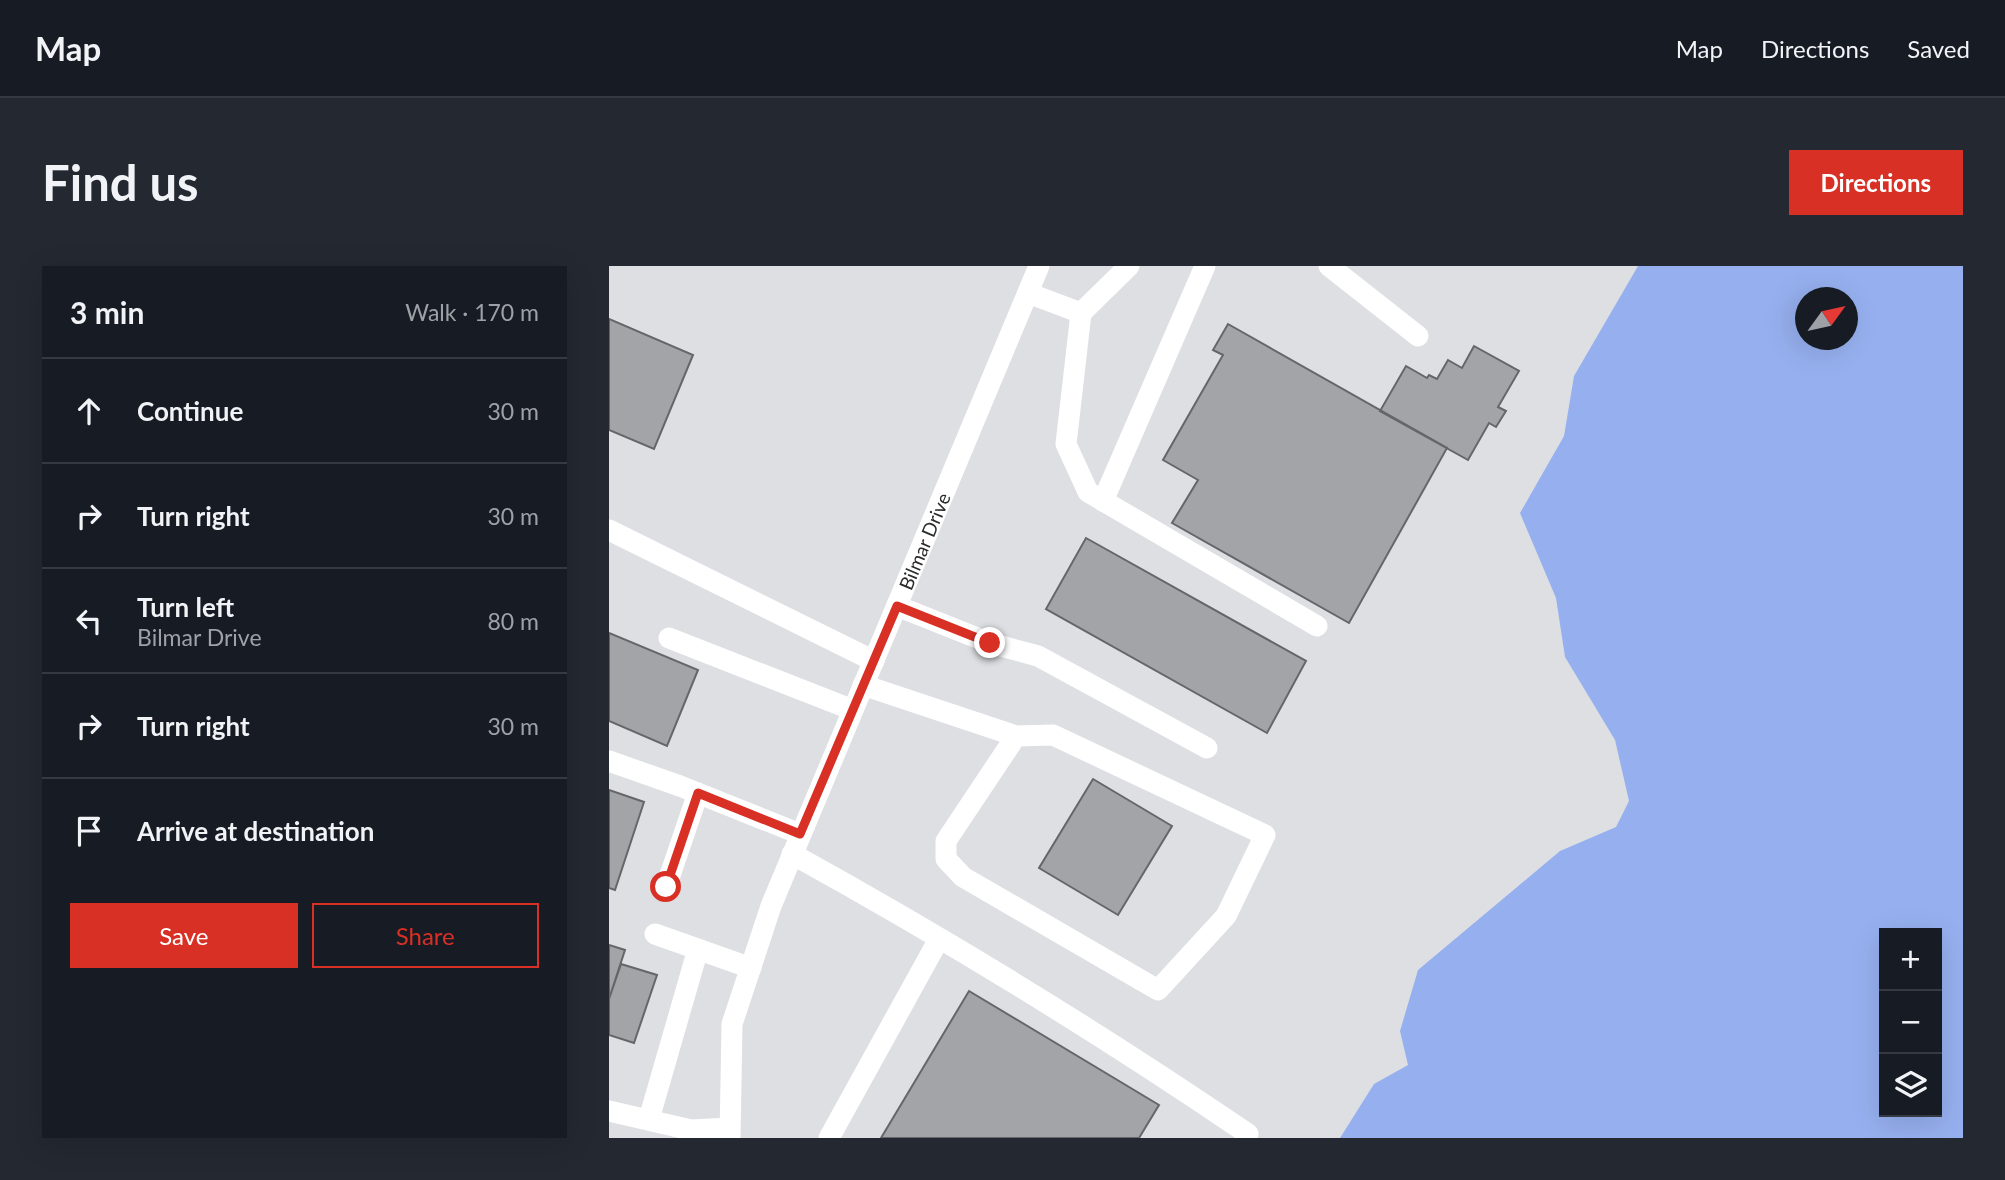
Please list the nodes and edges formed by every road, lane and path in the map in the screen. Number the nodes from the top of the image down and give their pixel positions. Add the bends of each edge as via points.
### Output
1 (1039, 266) edge
2 (1129, 266) edge
3 (1205, 266) edge
4 (1329, 266) edge
5 (1028, 293) junction
6 (1081, 313) junction
7 (1418, 335) dead end
8 (1103, 501) junction
9 (609, 530) edge
10 (897, 606) junction
11 (1317, 626) dead end
12 (669, 638) dead end
13 (874, 660) junction
14 (863, 685) junction
15 (853, 710) junction
16 (1016, 736) junction
17 (1207, 748) dead end
18 (609, 761) edge
19 (698, 793) junction
20 (800, 834) junction
21 (792, 855) junction
22 (666, 887) dead end
23 (656, 934) dead end
24 (939, 939) junction
25 (698, 949) junction
26 (751, 968) junction
27 (609, 1111) edge
28 (649, 1119) junction
29 (730, 1133) edge
30 (829, 1138) edge
31 (1246, 1138) edge

1 - 5 street, Bilmar Drive
2 - 6 street
3 - 8 street
4 - 7 street
5 - 6 street
5 - 10 street, Bilmar Drive
6 - 8 street via 1066,444 1088,492
8 - 11 street
9 - 13 street
10 - 13 street, Bilmar Drive
10 - 17 street via 990,643 1038,656
12 - 15 street
13 - 14 street, Bilmar Drive
14 - 15 street, Bilmar Drive
14 - 16 street
15 - 20 street, Bilmar Drive
16 - 16 street via 946,841 946,859 963,877 1158,990 1226,916 1265,835 1053,735
18 - 19 street
19 - 20 street
19 - 22 street
20 - 21 street, Bilmar Drive
21 - 24 street
21 - 26 street, Bilmar Drive
23 - 25 street
24 - 30 street
24 - 31 street via 1159,1073 1248,1135
25 - 26 street
25 - 28 street
26 - 29 street, Bilmar Drive via 732,1024
27 - 28 street
28 - 29 street via 691,1130

